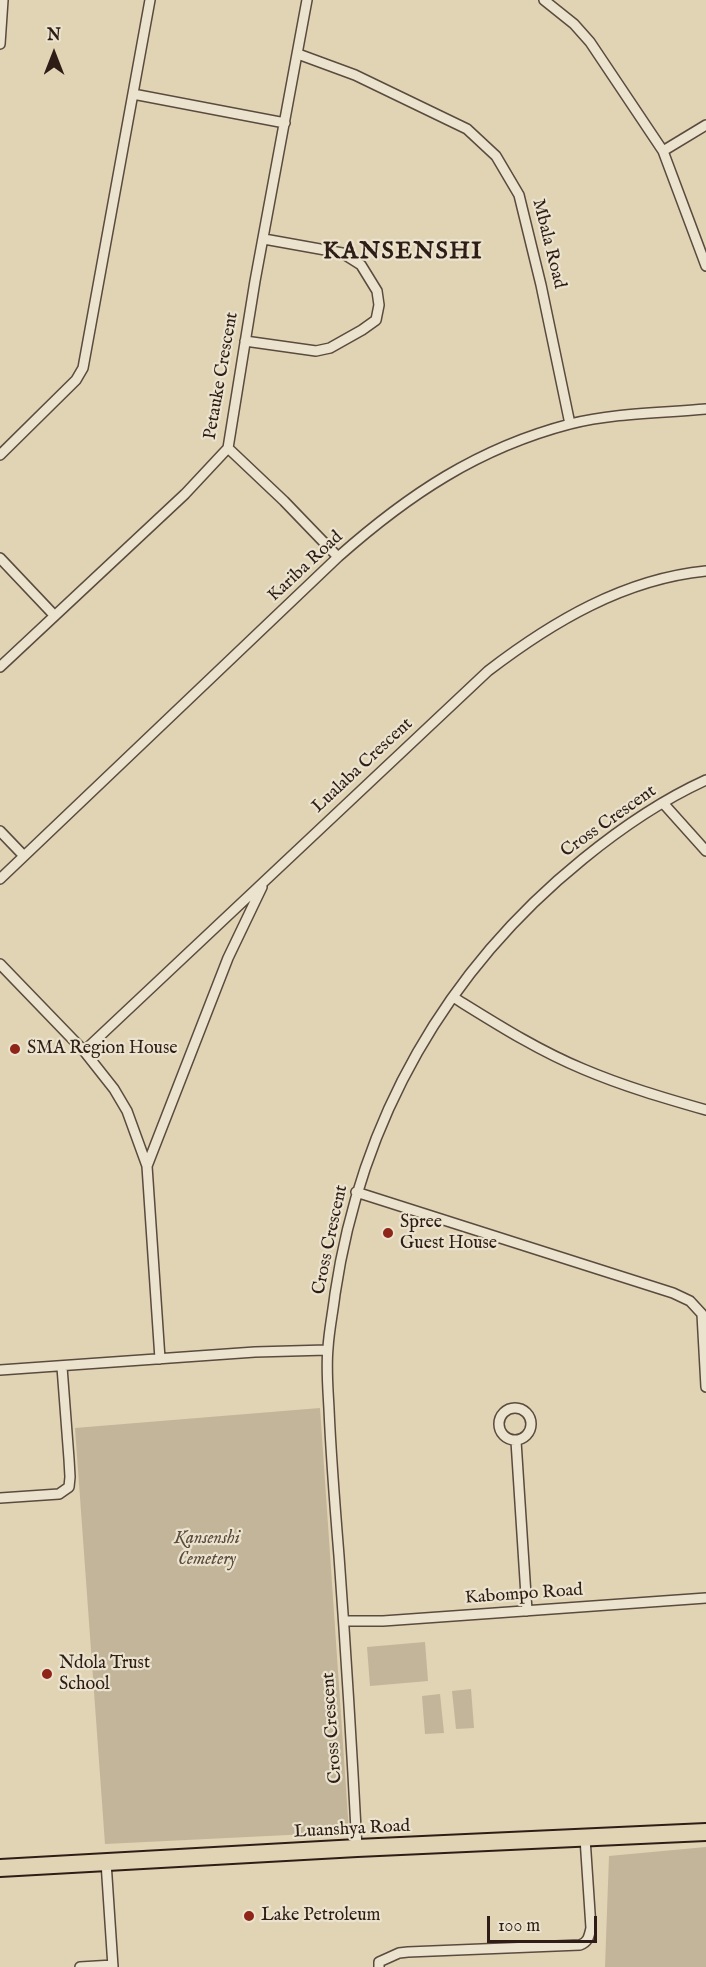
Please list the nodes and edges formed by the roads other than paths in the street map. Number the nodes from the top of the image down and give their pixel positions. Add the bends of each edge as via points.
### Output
1 (3, 0) edge
2 (150, 0) edge
3 (307, 0) edge
4 (544, 0) edge
5 (0, 44) edge
6 (298, 54) junction
7 (133, 94) junction
8 (285, 123) junction
9 (706, 125) edge
10 (663, 151) junction
11 (264, 239) junction
12 (706, 266) edge
13 (245, 341) junction
14 (706, 409) edge
15 (570, 424) junction
16 (228, 448) junction
17 (0, 455) edge
18 (338, 557) junction
19 (0, 558) edge
20 (706, 571) edge
21 (54, 615) junction
22 (0, 667) edge
23 (706, 780) edge
24 (663, 802) junction
25 (0, 831) edge
26 (706, 851) edge
27 (24, 856) junction
28 (0, 879) edge
29 (266, 880) junction
30 (230, 914) junction
31 (243, 925) junction
32 (0, 964) edge
33 (453, 997) junction
34 (84, 1052) junction
35 (706, 1110) edge
36 (147, 1166) junction
37 (357, 1192) junction
38 (704, 1314) edge
39 (327, 1350) junction
40 (160, 1359) junction
41 (62, 1367) junction
42 (0, 1370) edge
43 (706, 1387) edge
44 (516, 1441) dead end
45 (0, 1498) edge
46 (706, 1598) edge
47 (526, 1611) junction
48 (344, 1621) junction
49 (706, 1832) edge
50 (585, 1838) junction
51 (357, 1848) junction
52 (106, 1862) junction
53 (0, 1868) edge
54 (113, 1966) edge
55 (80, 1967) edge
56 (379, 1967) edge

1 - 5 street
2 - 7 street
3 - 6 street, Petauke Crescent
4 - 10 street via 590,42
6 - 8 street, Petauke Crescent
6 - 15 street, Mbala Road via 355,75 467,129 496,156 519,195
7 - 8 street
7 - 17 street via 81,372
8 - 11 street, Petauke Crescent
9 - 10 street
10 - 12 street
11 - 13 street, Petauke Crescent
11 - 13 street via 342,253 353,259 362,265 379,305 376,320 330,348 316,351
13 - 16 street, Petauke Crescent
14 - 15 street, Kariba Road
15 - 18 street, Kariba Road via 454,471 395,509
16 - 18 street
16 - 21 street, Petauke Crescent via 185,494
18 - 27 street, Kariba Road
19 - 21 street
20 - 29 street, Lualaba Crescent via 600,600 515,650
21 - 22 street, Petauke Crescent
23 - 24 street, Cross Crescent
24 - 26 street
24 - 33 street, Cross Crescent via 554,882 490,949
25 - 27 street
27 - 28 street, Kariba Road
29 - 30 street, Lualaba Crescent
29 - 31 street
30 - 31 street
30 - 34 street, Lualaba Crescent
31 - 36 street
32 - 34 street
33 - 35 street via 519,1038 582,1069 648,1094
33 - 37 street, Cross Crescent via 403,1077
34 - 36 street via 121,1100
36 - 40 street
37 - 38 street via 673,1293
37 - 39 street, Cross Crescent via 338,1273
38 - 43 street
39 - 40 street
39 - 48 street, Cross Crescent
40 - 41 street
41 - 42 street
41 - 45 street via 69,1487 59,1494
44 - 47 street
46 - 47 street, Kabompo Road
47 - 48 street, Kabompo Road
48 - 51 street, Cross Crescent
49 - 50 highway, Luanshya Road
50 - 51 highway, Luanshya Road
50 - 56 street via 591,1929 585,1943 399,1953 379,1962
51 - 52 highway, Luanshya Road
52 - 53 highway, Luanshya Road
52 - 54 street
54 - 55 street

